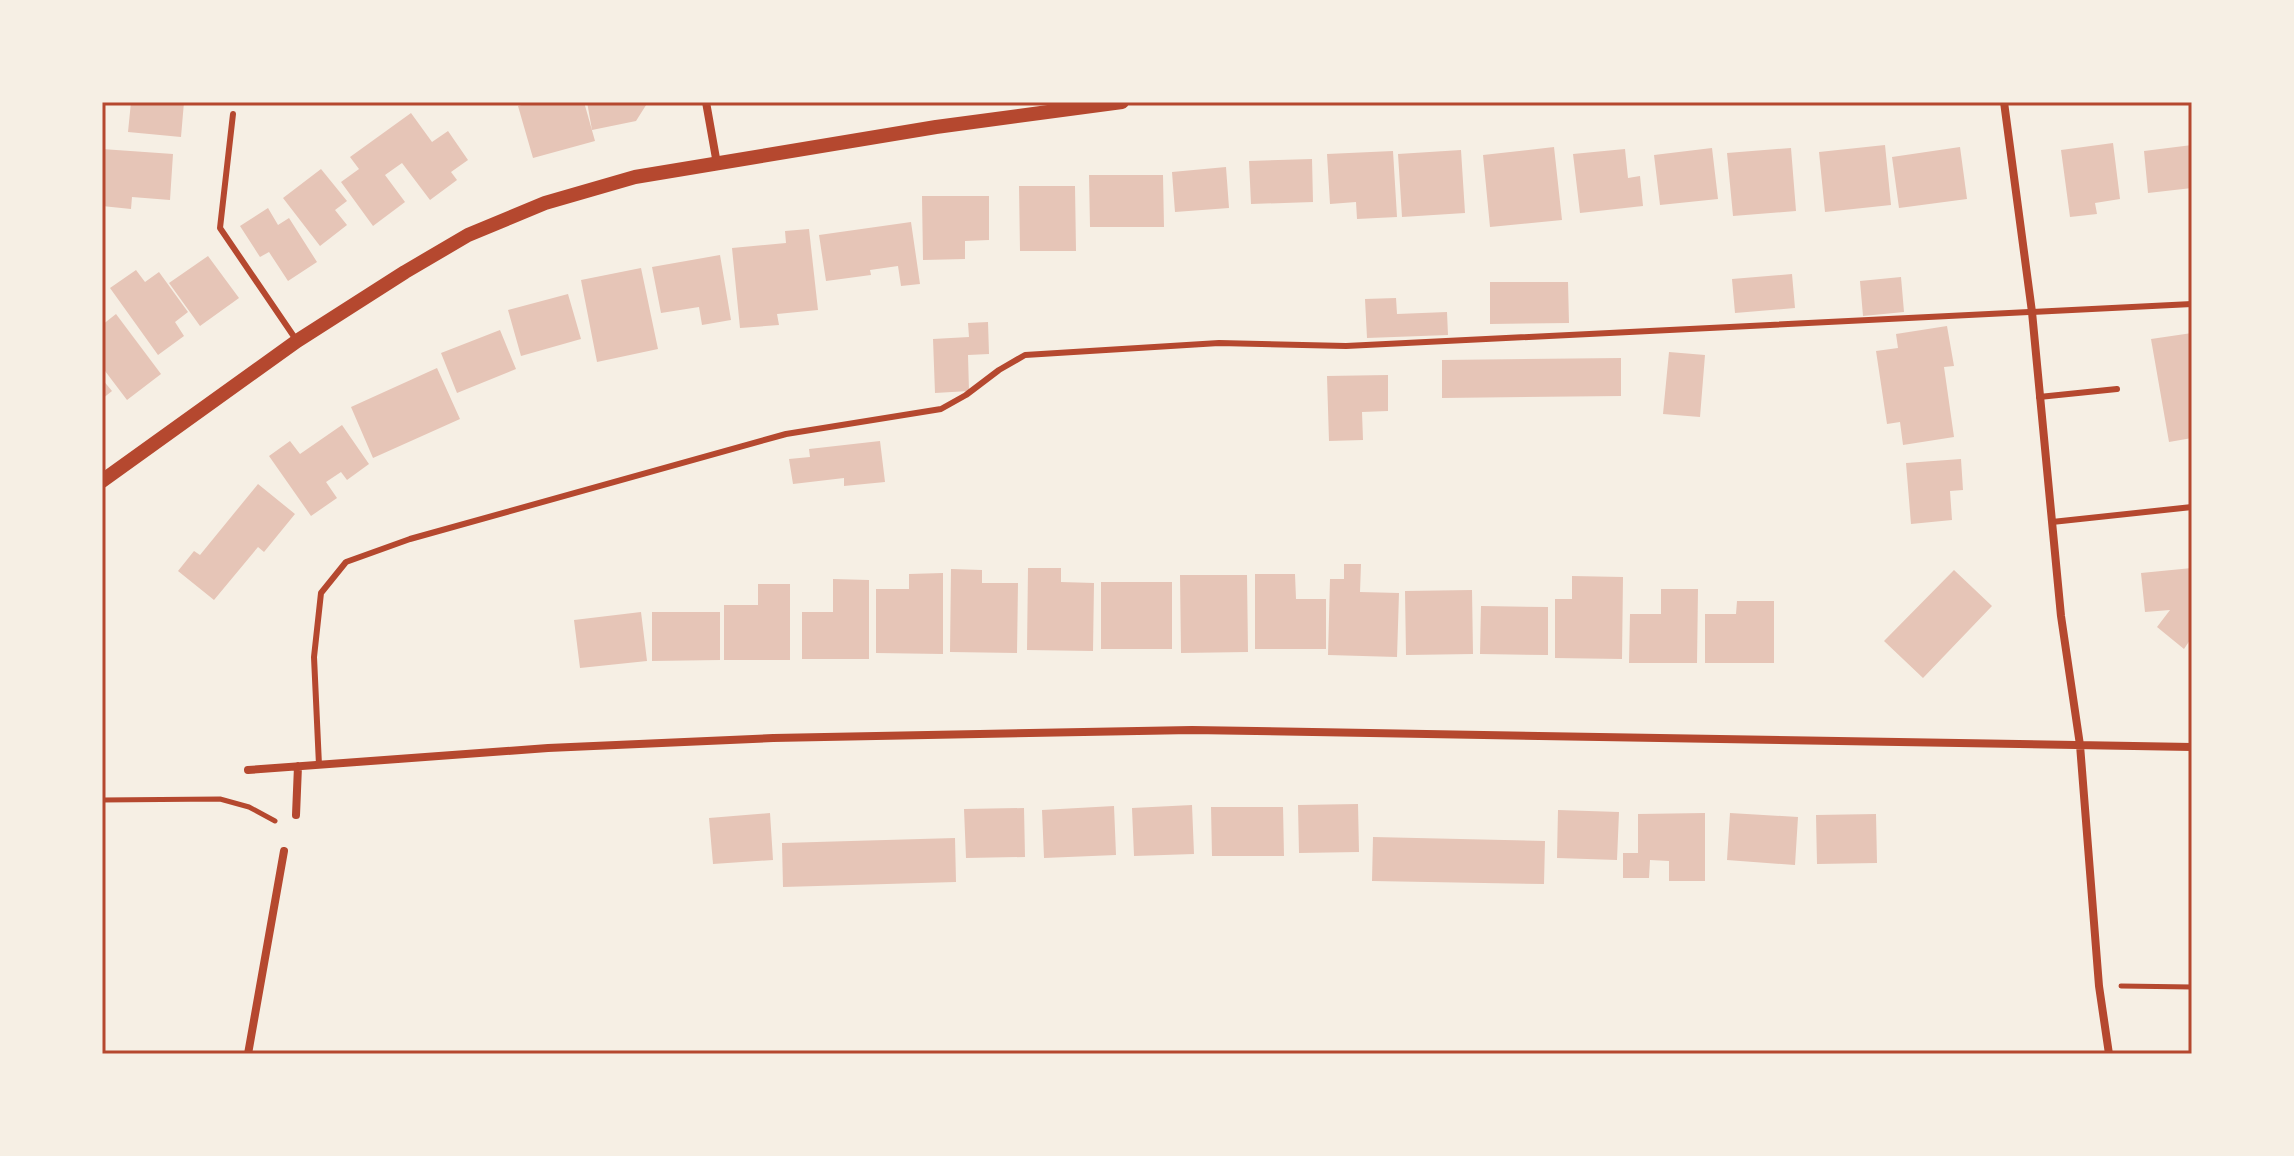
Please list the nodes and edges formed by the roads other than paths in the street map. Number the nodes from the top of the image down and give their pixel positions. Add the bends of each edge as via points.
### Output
1 (706, 102) edge
2 (1122, 102) edge
3 (2004, 102) edge
4 (233, 114) dead end
5 (717, 164) junction
6 (2192, 304) edge
7 (2032, 312) junction
8 (297, 341) junction
9 (2117, 389) dead end
10 (2039, 397) junction
11 (102, 481) edge
12 (2192, 507) edge
13 (2052, 522) junction
14 (2080, 745) junction
15 (2192, 747) edge
16 (319, 765) junction
17 (298, 766) junction
18 (248, 770) dead end
19 (296, 815) dead end
20 (284, 851) dead end
21 (248, 1054) edge
22 (2109, 1054) edge

1 - 5 street
2 - 5 street
3 - 7 street
4 - 8 lane via 220,228
5 - 8 street via 635,177 545,203 468,235
6 - 7 lane
7 - 10 street
7 - 16 lane via 1346,346 1219,343 1025,355 941,409 786,434 410,539 346,562 321,593 314,657
8 - 11 street
9 - 10 lane
10 - 13 street
12 - 13 lane
13 - 14 street
14 - 15 street
14 - 16 street via 1192,730 773,738
14 - 22 street
16 - 17 street
17 - 18 street
17 - 19 street
20 - 21 street

